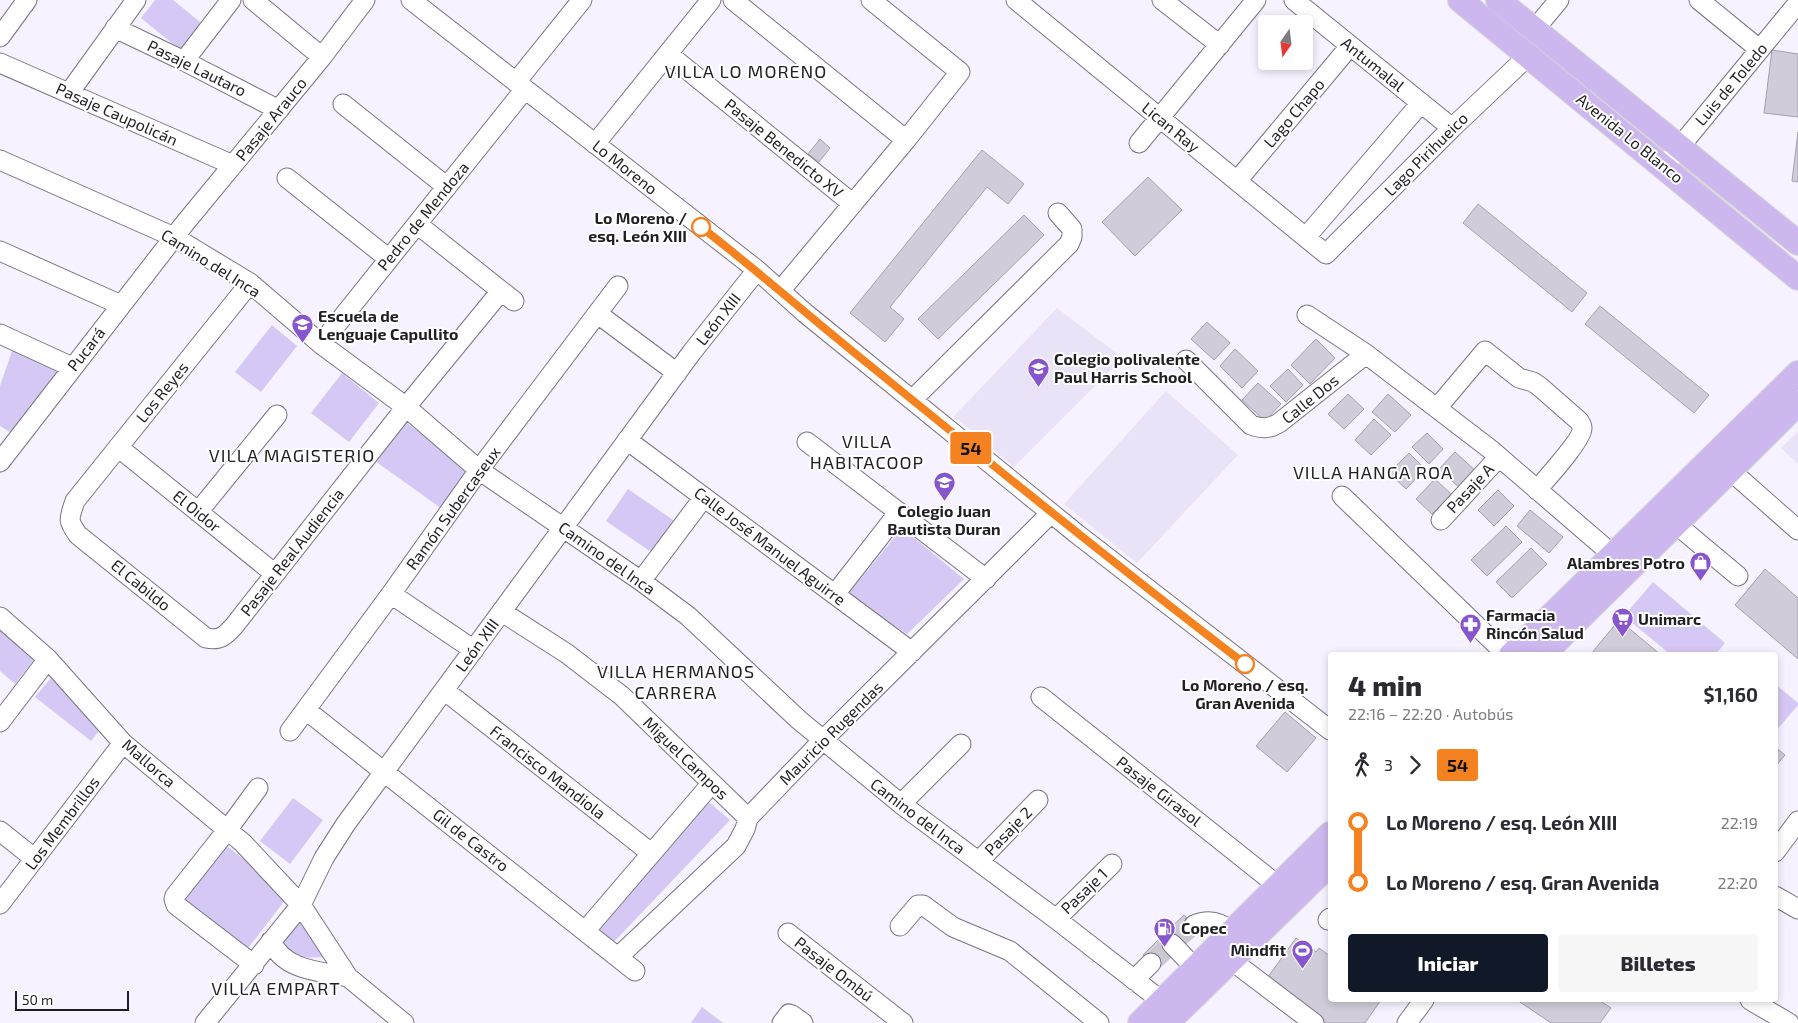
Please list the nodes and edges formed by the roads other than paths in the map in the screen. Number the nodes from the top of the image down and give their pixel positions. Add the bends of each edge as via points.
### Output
1 (27, 0) edge
2 (136, 0) edge
3 (231, 0) edge
4 (252, 0) edge
5 (365, 0) edge
6 (411, 0) edge
7 (582, 0) edge
8 (711, 0) edge
9 (733, 0) edge
10 (871, 0) edge
11 (1016, 0) edge
12 (1162, 0) edge
13 (1256, 0) edge
14 (1294, 0) edge
15 (1460, 0) edge
16 (1498, 0) edge
17 (1558, 0) edge
18 (1699, 0) edge
19 (1798, 3) edge
20 (3, 26) edge
21 (115, 28) junction
22 (1534, 30) junction
23 (1220, 45) junction
24 (1350, 46) junction
25 (1759, 50) junction
26 (668, 54) junction
27 (1528, 56) junction
28 (322, 57) junction
29 (184, 61) junction
30 (0, 64) edge
31 (520, 85) junction
32 (69, 94) junction
33 (1421, 103) junction
34 (343, 104) dead end
35 (279, 110) junction
36 (1160, 118) junction
37 (1452, 128) junction
38 (906, 140) junction
39 (1139, 143) dead end
40 (595, 144) junction
41 (1679, 147) junction
42 (0, 160) edge
43 (233, 165) junction
44 (1664, 166) junction
45 (287, 178) dead end
46 (1237, 181) junction
47 (447, 187) junction
48 (853, 204) junction
49 (1058, 213) dead end
50 (417, 224) junction
51 (174, 237) junction
52 (1306, 237) junction
53 (1798, 243) edge
54 (0, 251) edge
55 (1326, 254) joint
56 (389, 259) junction
57 (756, 270) junction
58 (1798, 278) edge
59 (250, 283) junction
60 (618, 286) dead end
61 (780, 291) junction
62 (121, 304) junction
63 (598, 314) junction
64 (1307, 315) dead end
65 (0, 334) edge
66 (321, 344) junction
67 (1366, 354) junction
68 (1186, 360) dead end
69 (72, 367) junction
70 (677, 373) junction
71 (1798, 373) edge
72 (912, 400) junction
73 (1798, 403) edge
74 (406, 407) junction
75 (1437, 408) junction
76 (277, 415) dead end
77 (7, 439) edge
78 (627, 440) junction
79 (807, 442) dead end
80 (118, 447) junction
81 (1499, 457) junction
82 (0, 462) edge
83 (479, 470) junction
84 (1731, 471) junction
85 (1537, 490) junction
86 (1342, 496) dead end
87 (704, 497) junction
88 (74, 501) joint
89 (198, 512) junction
90 (899, 512) junction
91 (1051, 513) junction
92 (1667, 516) junction
93 (1441, 520) dead end
94 (563, 528) junction
95 (1798, 530) edge
96 (1612, 554) junction
97 (275, 574) junction
98 (1738, 576) dead end
99 (986, 579) junction
100 (641, 581) junction
101 (391, 594) junction
102 (835, 594) junction
103 (502, 612) junction
104 (0, 617) edge
105 (234, 626) joint
106 (474, 650) junction
107 (912, 652) junction
108 (1504, 652) edge
109 (1514, 652) edge
110 (1545, 652) edge
111 (48, 659) junction
112 (444, 690) junction
113 (1041, 697) dead end
114 (306, 710) junction
115 (0, 722) edge
116 (1328, 728) edge
117 (290, 731) dead end
118 (823, 740) junction
119 (124, 743) junction
120 (961, 744) dead end
121 (385, 771) junction
122 (712, 783) junction
123 (258, 788) dead end
124 (1038, 800) dead end
125 (901, 804) junction
126 (748, 818) junction
127 (1798, 821) edge
128 (228, 829) junction
129 (0, 832) edge
130 (1328, 836) edge
131 (1778, 848) edge
132 (651, 853) junction
133 (35, 858) junction
134 (979, 861) junction
135 (1112, 864) dead end
136 (1328, 866) edge
137 (1277, 885) junction
138 (1778, 898) edge
139 (0, 904) edge
140 (301, 905) junction
141 (1798, 909) edge
142 (1056, 919) junction
143 (1194, 925) tunnel mouth
144 (900, 926) dead end
145 (585, 931) junction
146 (788, 932) dead end
147 (1231, 932) junction
148 (271, 941) junction
149 (1172, 944) dead end
150 (618, 957) junction
151 (1231, 960) junction
152 (1151, 963) tunnel mouth
153 (254, 965) junction
154 (1195, 968) junction
155 (636, 970) dead end
156 (348, 977) junction
157 (1134, 980) junction
158 (1423, 1002) edge
159 (1753, 1002) edge
160 (1168, 1013) edge
161 (205, 1023) edge
162 (404, 1023) edge
163 (782, 1023) edge
164 (803, 1023) edge
165 (903, 1023) edge
166 (1099, 1023) edge
167 (1140, 1023) edge
168 (1314, 1023) edge
169 (1407, 1023) edge
170 (1789, 1023) edge

1 - 20 street
2 - 21 street
3 - 29 street
4 - 28 street
5 - 28 street, Pasaje Arauco
6 - 31 street, Lo Moreno
7 - 31 street, Pedro de Mendoza
8 - 26 street
9 - 38 street
10 - 38 street via 960,72
11 - 36 street, Lican Ray
12 - 23 street
13 - 23 street
14 - 24 street, Antumalal
15 - 27 main road, Avenida Lo Blanco
16 - 22 main road, Avenida Lo Blanco
17 - 22 street
18 - 25 street
19 - 25 street, Luis de Toledo
21 - 29 street, Pasaje Lautaro
21 - 32 street
22 - 41 main road, Avenida Lo Blanco
23 - 36 street
24 - 33 street, Antumalal
24 - 46 street, Lago Chapo
25 - 41 street, Luis de Toledo
26 - 40 street
26 - 48 street, Pasaje Benedicto XV
27 - 37 street, Lago Pirihueico
27 - 44 main road, Avenida Lo Blanco
28 - 35 street, Pasaje Arauco
29 - 35 street, Pasaje Lautaro
30 - 32 street, Pasaje Caupolicán
31 - 40 street, Lo Moreno
31 - 47 street, Pedro de Mendoza
32 - 43 street, Pasaje Caupolicán
33 - 37 street, Antumalal
33 - 52 street
34 - 47 street
35 - 43 street, Pasaje Arauco
36 - 39 street
36 - 46 street, Lican Ray
37 - 55 street, Lago Pirihueico
38 - 48 street
40 - 57 street, Lo Moreno
41 - 44 street, Luis de Toledo
41 - 53 main road, Avenida Lo Blanco
42 - 51 street, Camino del Inca
43 - 51 street, Pasaje Arauco
44 - 58 main road, Avenida Lo Blanco
45 - 56 street
46 - 52 street, Lican Ray
47 - 50 street, Pedro de Mendoza
48 - 61 street
49 - 72 street via 1072,228 1069,244
50 - 56 street, Pedro de Mendoza
50 - 74 street, Pasaje Real Audiencia via 507,296
51 - 59 street, Camino del Inca
51 - 62 street, Pucará
52 - 55 street, Lican Ray
54 - 62 street
56 - 66 street, Pedro de Mendoza
57 - 61 street, Lo Moreno
57 - 70 street, León XIII
59 - 66 street, Camino del Inca
59 - 80 street, Los Reyes
60 - 63 street, Ramón Subercaseux
61 - 72 street, Lo Moreno
62 - 69 street, Pucará
63 - 70 street
63 - 83 street, Ramón Subercaseux
64 - 67 street
65 - 69 street
66 - 74 street, Camino del Inca
67 - 68 street, Calle Dos via 1271,428 1251,425
67 - 75 street
69 - 77 street, Pucará
70 - 78 street, León XIII
71 - 92 main road
72 - 91 street, Lo Moreno
73 - 84 main road
74 - 83 street, Camino del Inca
74 - 97 street, Pasaje Real Audiencia
75 - 81 street
75 - 85 street via 1485,351 1519,378 1539,386 1579,420 1582,428 1575,444
76 - 89 street
77 - 82 street, Pucará
78 - 87 street, Calle José Manuel Aguirre
78 - 94 street, León XIII
79 - 90 street
80 - 88 street, Los Reyes
80 - 89 street, El Oidor
81 - 85 street
81 - 93 street, Pasaje A
83 - 94 street, Camino del Inca
83 - 101 street, Ramón Subercaseux
84 - 92 main road
84 - 95 street
85 - 96 street
86 - 108 street
87 - 100 street
87 - 102 street, Calle José Manuel Aguirre
88 - 105 street, El Cabildo via 70,524 78,535 206,638 216,640
89 - 97 street, El Oidor
90 - 99 street
90 - 102 street
91 - 99 street, Mauricio Rugendas
91 - 116 street, Lo Moreno
92 - 96 main road
92 - 98 street
92 - 110 main road
94 - 100 street, Camino del Inca
94 - 103 street, León XIII
96 - 109 main road
97 - 105 street, Pasaje Real Audiencia
99 - 107 street, Mauricio Rugendas
100 - 118 street, Camino del Inca via 709,634 775,699
101 - 106 street
101 - 114 street, Ramón Subercaseux
102 - 107 street, Calle José Manuel Aguirre
103 - 106 street, León XIII
103 - 122 street, Miguel Campos via 566,653 622,696
104 - 111 street, Mallorca
106 - 112 street, León XIII
107 - 118 street, Mauricio Rugendas
111 - 115 street
111 - 119 street, Mallorca
112 - 121 street, León XIII
112 - 132 street, Francisco Mandiola
113 - 137 street, Pasaje Girasol
114 - 117 street, Ramón Subercaseux
114 - 121 street, Gil de Castro
118 - 125 street, Camino del Inca
118 - 126 street, Mauricio Rugendas
119 - 128 street, Mallorca
119 - 133 street, Los Membrillos
120 - 125 street
121 - 140 street, León XIII via 334,841
121 - 145 street, Gil de Castro
122 - 126 street, Miguel Campos
122 - 132 street
123 - 128 street
124 - 134 street, Pasaje 2
125 - 134 street, Camino del Inca
126 - 150 street, Mauricio Rugendas via 736,846
127 - 131 street
128 - 140 street, Mallorca
128 - 153 street via 175,896 175,902
129 - 133 street
130 - 137 main road
132 - 145 street
133 - 139 street, Los Membrillos
134 - 142 street, Camino del Inca
135 - 142 street, Pasaje 1
136 - 151 main road
137 - 147 main road
138 - 141 street
140 - 148 street, León XIII
140 - 156 street, Mallorca
142 - 157 street, Camino del Inca
143 - 147 street via 1214,922
144 - 166 street via 918,905 923,905 953,927 1010,951
145 - 150 street, Gil de Castro
146 - 165 street, Pasaje Ombú
147 - 154 main road
148 - 153 street, León XIII
148 - 156 street via 281,957 290,962
149 - 154 street
150 - 155 street, Gil de Castro
151 - 160 main road
151 - 168 street
152 - 157 street
153 - 161 street, León XIII
154 - 160 main road
156 - 162 street
157 - 160 street, Camino del Inca
158 - 169 street
159 - 170 street
160 - 167 main road
163 - 164 street via 788,1014

